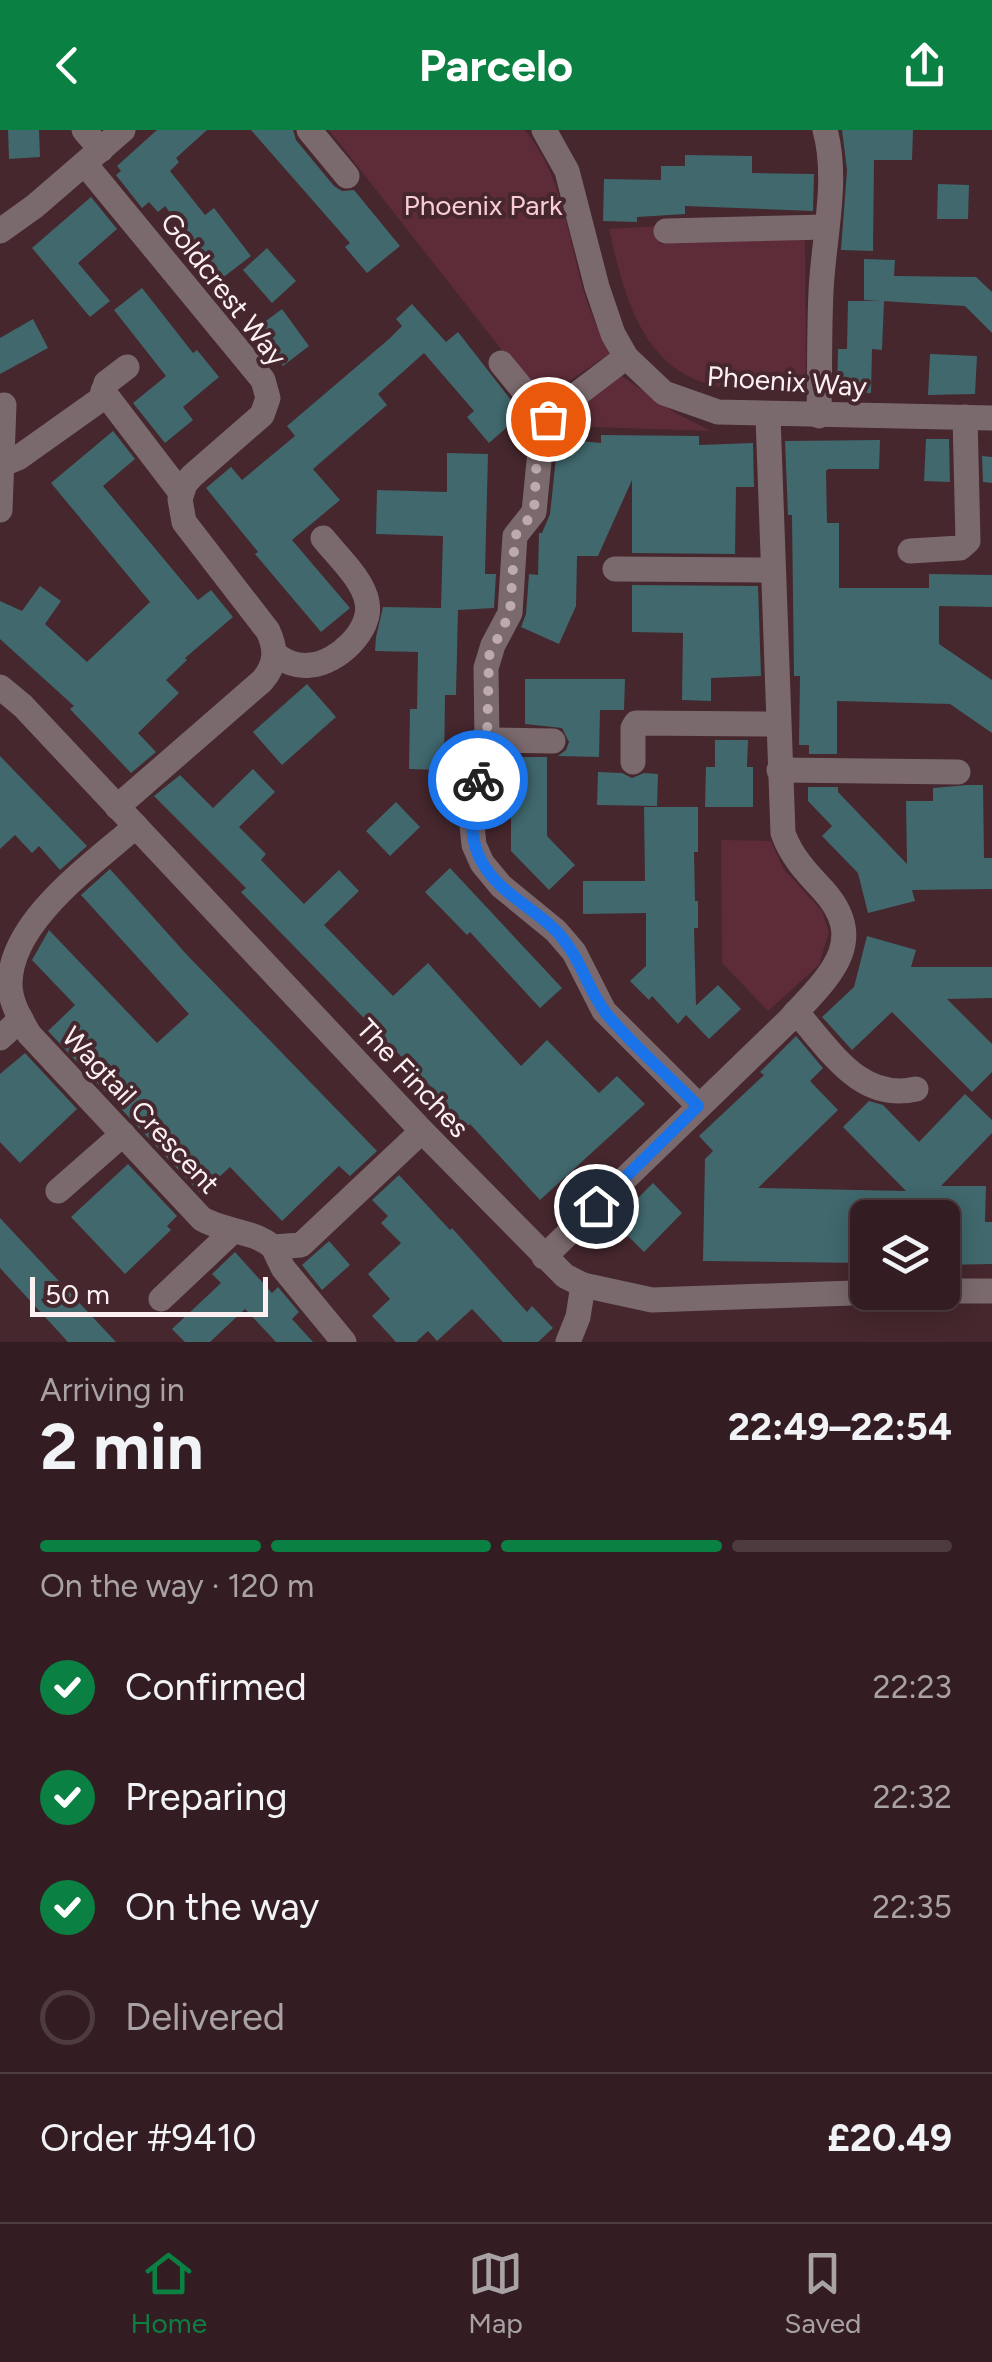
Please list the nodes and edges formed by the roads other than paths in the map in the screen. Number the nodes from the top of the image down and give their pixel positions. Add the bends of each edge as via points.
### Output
1 (123, 130) edge
2 (310, 130) edge
3 (544, 130) edge
4 (825, 130) edge
5 (90, 148) edge
6 (347, 176) dead end
7 (826, 227) junction
8 (0, 231) edge
9 (666, 232) dead end
10 (626, 356) junction
11 (501, 363) dead end
12 (127, 367) dead end
13 (103, 391) junction
14 (4, 405) dead end
15 (768, 416) junction
16 (819, 416) junction
17 (965, 417) junction
18 (992, 418) edge
19 (548, 419) junction
20 (2, 465) edge
21 (181, 493) junction
22 (0, 510) edge
23 (323, 538) dead end
24 (910, 551) dead end
25 (615, 569) dead end
26 (773, 570) junction
27 (275, 654) junction
28 (0, 688) edge
29 (778, 724) junction
30 (487, 740) junction
31 (554, 741) dead end
32 (632, 762) dead end
33 (779, 770) junction
34 (958, 772) dead end
35 (127, 817) junction
36 (796, 1012) junction
37 (21, 1019) junction
38 (0, 1038) edge
39 (916, 1089) dead end
40 (698, 1106) junction
41 (422, 1131) junction
42 (123, 1134) junction
43 (58, 1191) dead end
44 (232, 1232) junction
45 (273, 1247) junction
46 (544, 1256) junction
47 (583, 1285) junction
48 (992, 1290) edge
49 (960, 1291) edge
50 (850, 1293) edge
51 (161, 1300) dead end
52 (344, 1342) edge
53 (568, 1342) edge

1 - 5 street
2 - 6 street
3 - 10 street, Phoenix Way via 567,171 597,286
4 - 7 street
5 - 8 street
5 - 21 street, Goldcrest Way via 265,384 262,415
7 - 9 street
7 - 16 street
10 - 15 street, Phoenix Way via 681,402
10 - 19 street
11 - 19 street
12 - 13 street
13 - 20 street
13 - 21 street
14 - 20 street
15 - 16 street, Phoenix Way
15 - 26 street
16 - 17 street, Phoenix Way
17 - 18 street, Phoenix Way
17 - 24 street via 968,541 960,548
19 - 30 street via 537,454 534,512 515,536 510,613 489,656
20 - 22 street
21 - 27 street via 184,522 268,631
23 - 27 street via 364,591 366,624 327,662 297,665
25 - 26 street
26 - 29 street
27 - 35 street via 262,681
28 - 35 street, The Finches
29 - 32 street via 636,722
29 - 33 street
30 - 31 street
30 - 40 street via 471,814 482,864 556,930 604,1011
33 - 34 street
33 - 36 street via 788,848 839,908 845,928 839,958
35 - 37 street, Wagtail Crescent via 15,949 10,986
35 - 41 street, The Finches
36 - 39 street via 864,1084 886,1092
36 - 40 street
37 - 38 street
37 - 42 street, Wagtail Crescent
40 - 46 street
41 - 45 street via 302,1245
41 - 46 street, The Finches
42 - 43 street
42 - 44 street, Wagtail Crescent via 202,1219
44 - 45 street, Wagtail Crescent via 260,1236
44 - 51 street
45 - 52 street
46 - 47 street, The Finches
47 - 50 street, The Finches via 652,1300
47 - 53 street
48 - 49 street

